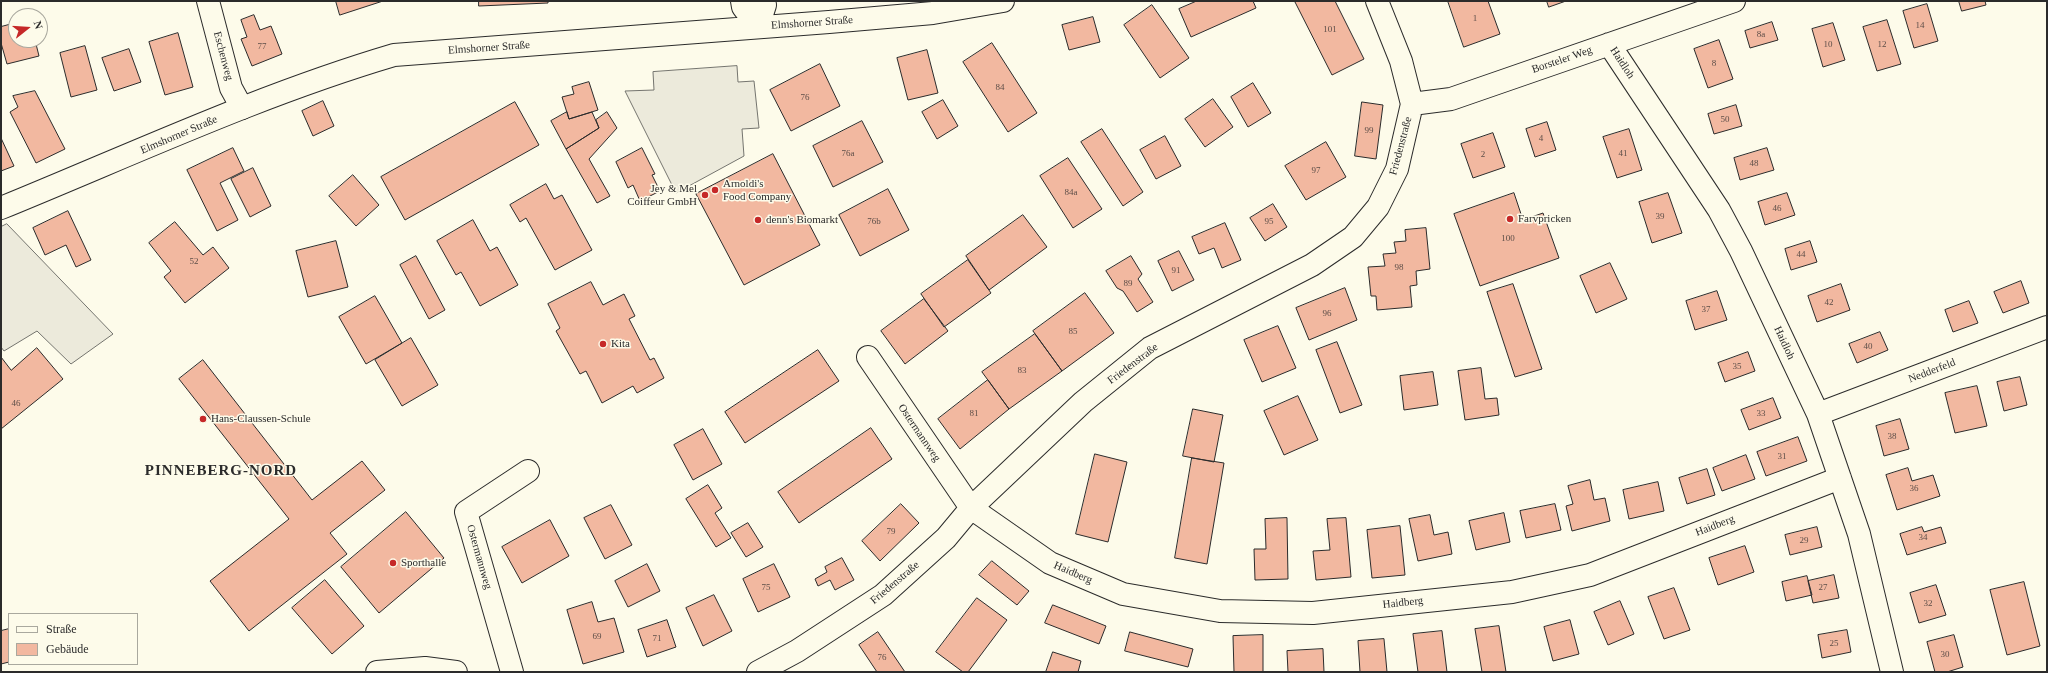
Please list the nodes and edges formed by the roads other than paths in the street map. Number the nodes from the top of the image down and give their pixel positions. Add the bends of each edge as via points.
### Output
1 (208, 1) edge
2 (742, 1) edge
3 (764, 1) edge
4 (1003, 1) edge
5 (1377, 1) edge
6 (1734, 1) edge
7 (758, 27) junction
8 (1609, 44) junction
9 (1412, 104) junction
10 (242, 108) junction
11 (1, 208) edge
12 (2047, 327) edge
13 (868, 357) dead end
14 (1818, 414) junction
15 (528, 471) dead end
16 (1840, 478) junction
17 (971, 508) junction
18 (377, 672) edge
19 (456, 672) edge
20 (512, 672) edge
21 (758, 672) edge
22 (1892, 672) edge

1 - 10 street, Eschenweg via 231,88
2 - 7 street via 743,7
3 - 7 street
4 - 7 street, Elmshorner Straße via 933,13
5 - 9 street, Friedenstraße via 1401,61
6 - 8 street, Borsteler Weg
7 - 10 street, Elmshorner Straße via 394,55 336,72
8 - 9 street, Borsteler Weg via 1451,99
8 - 14 street, Haidloh via 1719,210
9 - 17 street, Friedenstraße via 1397,169 1378,207 1353,237 1312,265 1150,348 1083,402
10 - 11 street, Elmshorner Straße
12 - 14 street, Nedderfeld
13 - 17 street, Ostermannweg
14 - 16 street, Haidloh
15 - 20 street, Ostermannweg via 466,512
16 - 17 street, Haidberg via 1590,575 1512,592 1313,613 1220,611 1122,594 1050,563
16 - 22 street, Haidloh via 1859,534
17 - 21 street, Friedenstraße via 946,538 883,595 797,651
18 - 19 street via 426,668

